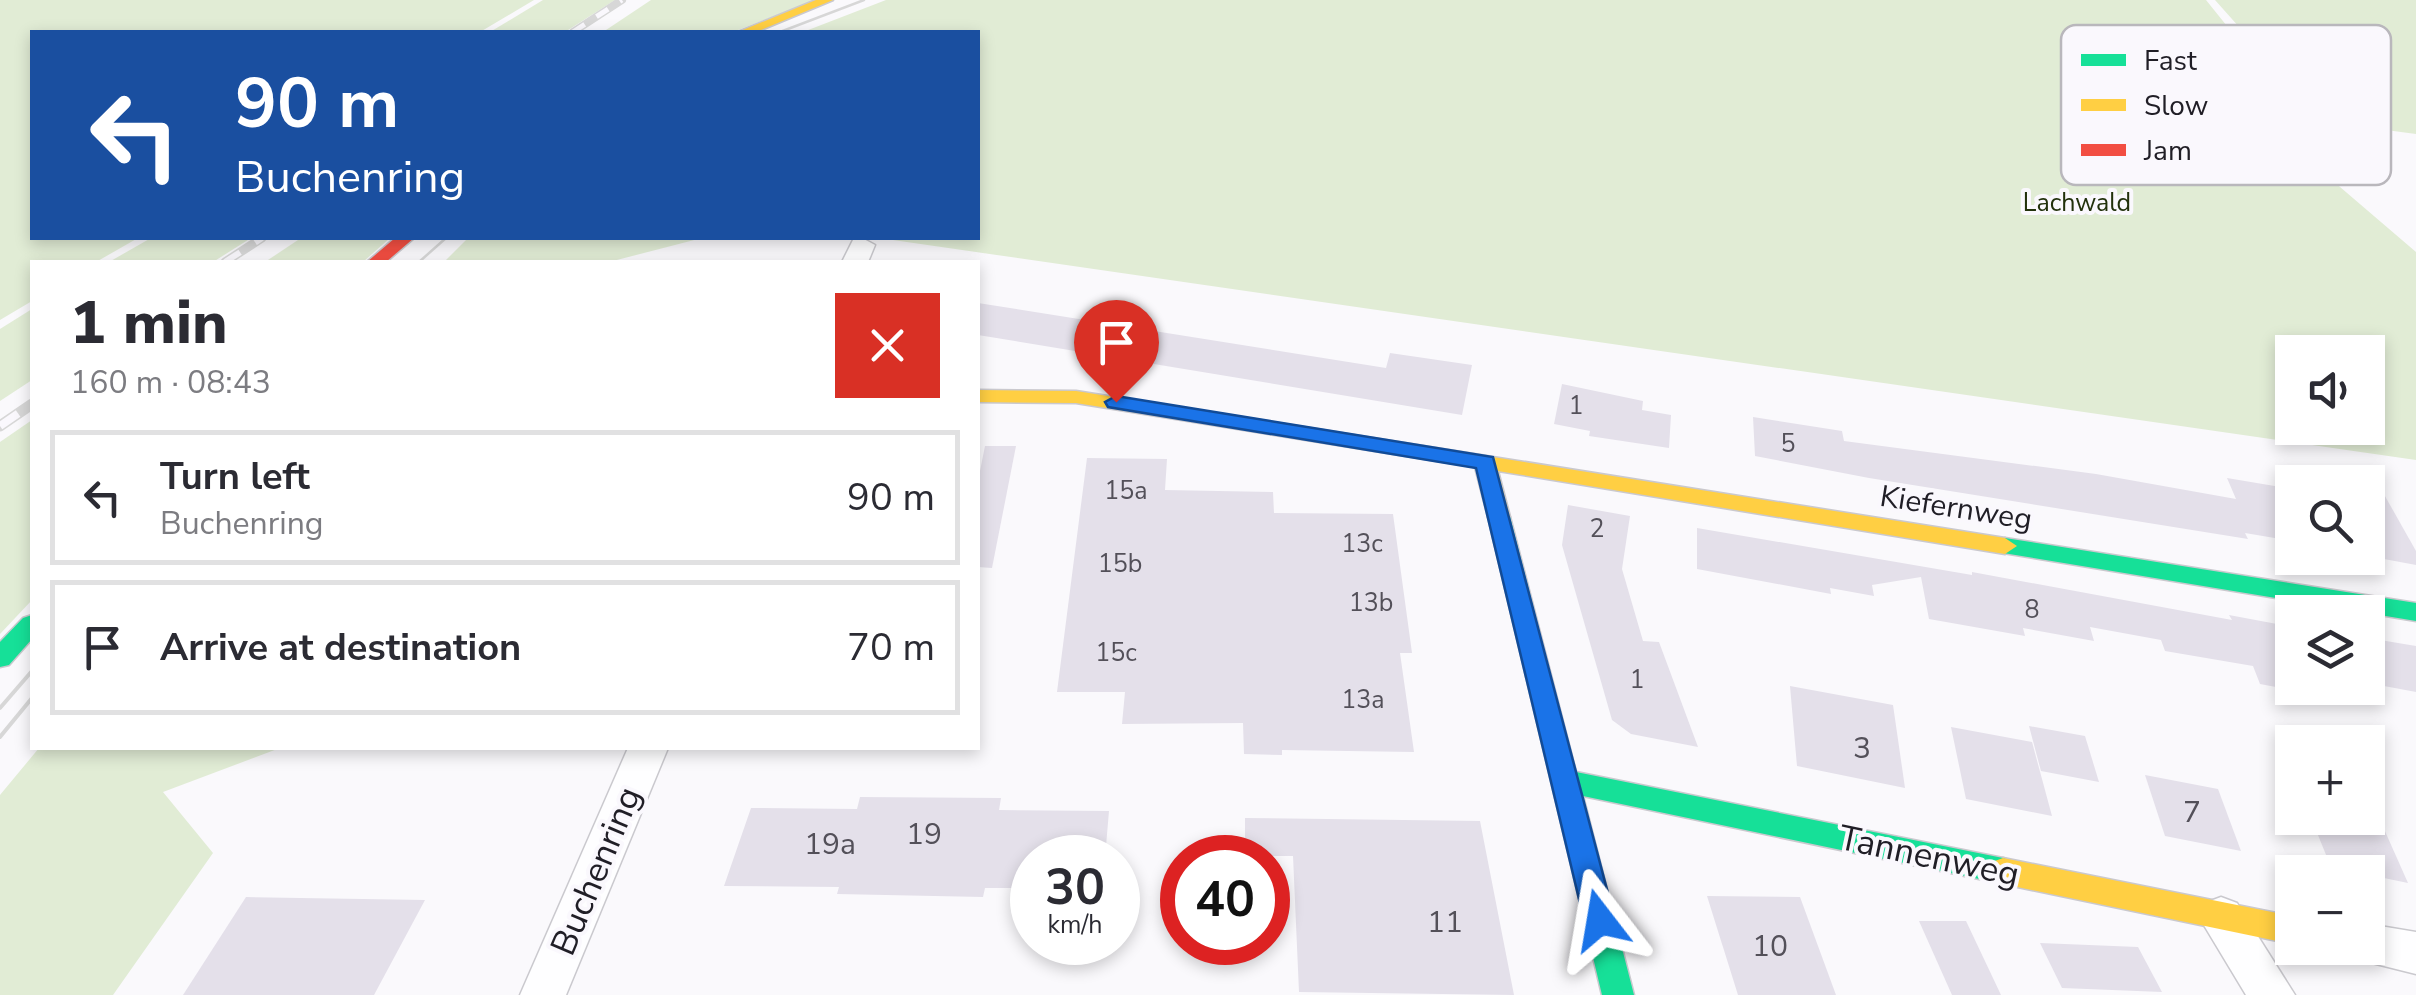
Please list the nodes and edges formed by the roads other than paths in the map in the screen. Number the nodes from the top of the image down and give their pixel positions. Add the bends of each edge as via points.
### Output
1 (827, 0) edge
2 (750, 30) edge
3 (403, 240) edge
4 (378, 260) edge
5 (980, 396) edge
6 (1486, 462) junction
7 (2416, 612) edge
8 (30, 626) edge
9 (0, 658) edge
10 (647, 750) edge
11 (1566, 781) junction
12 (2221, 917) junction
13 (2275, 927) edge
14 (2385, 948) edge
15 (2416, 954) edge
16 (543, 995) edge
17 (1618, 995) edge
18 (2272, 995) edge

1 - 2 street
3 - 4 street
5 - 6 street via 1076,396
6 - 7 street, Kiefernweg
6 - 11 street
8 - 9 street
10 - 16 street, Buchenring
11 - 12 street, Tannenweg
11 - 17 street
12 - 13 street, Tannenweg
12 - 18 street
14 - 15 street

